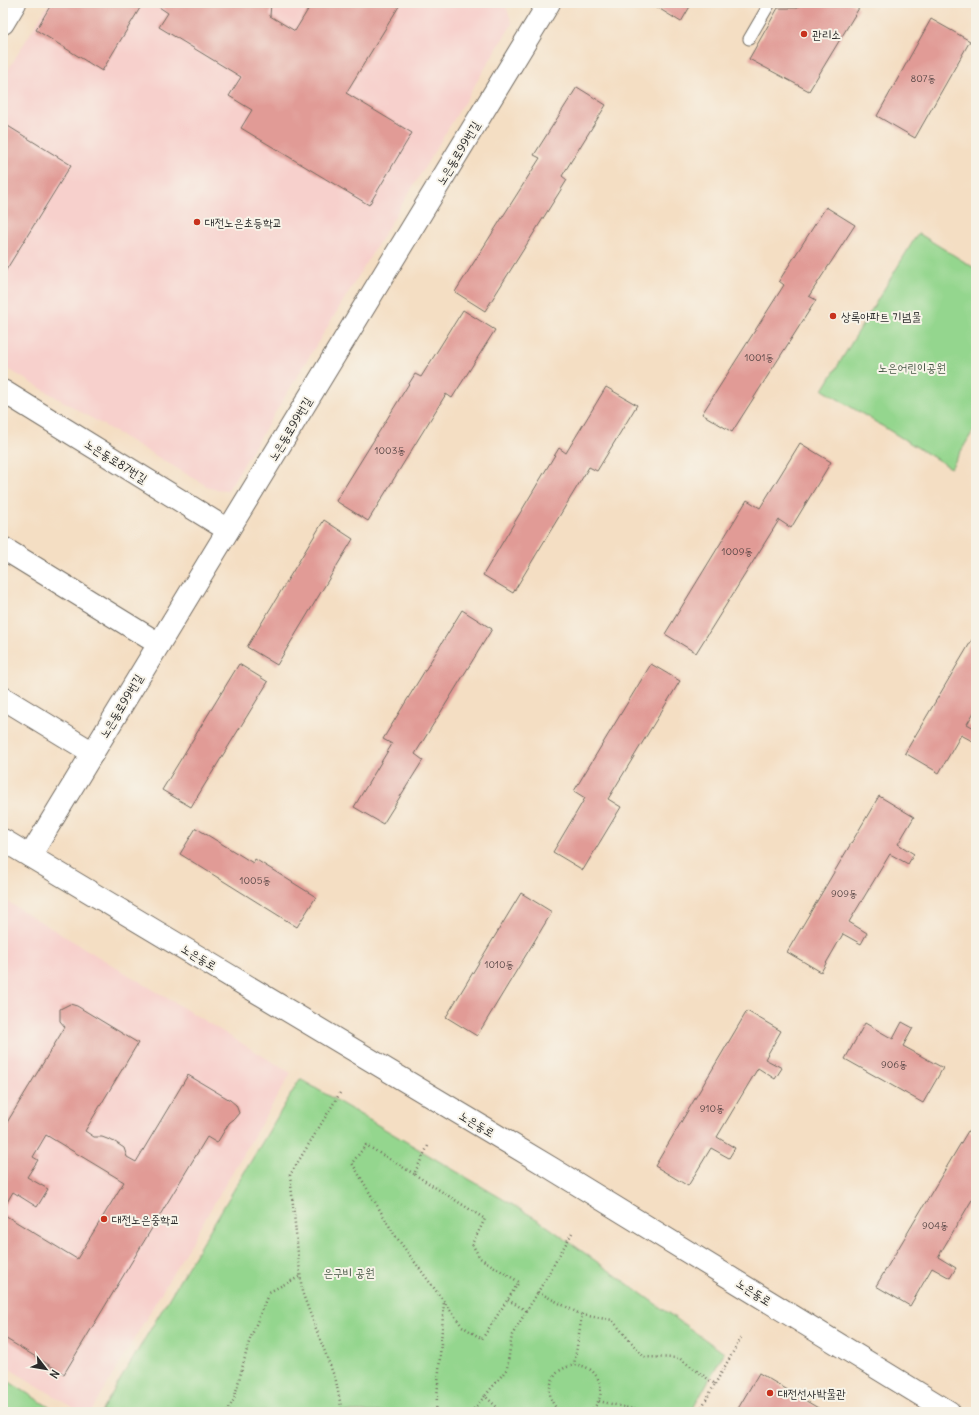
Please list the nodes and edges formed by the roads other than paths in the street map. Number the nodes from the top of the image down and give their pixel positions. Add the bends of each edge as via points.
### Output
1 (15, 3) edge
2 (549, 3) edge
3 (770, 3) edge
4 (3, 23) edge
5 (749, 39) dead end
6 (3, 391) edge
7 (228, 530) junction
8 (3, 548) edge
9 (159, 644) junction
10 (3, 698) edge
11 (93, 753) junction
12 (3, 840) edge
13 (30, 856) junction
14 (949, 1412) edge

1 - 4 street
2 - 7 street, 노은동로99번길
3 - 5 lane
6 - 7 street, 노은동로87번길
7 - 9 street, 노은동로99번길
8 - 9 street
9 - 11 street, 노은동로99번길
10 - 11 street
11 - 13 street, 노은동로99번길
12 - 13 street, 노은동로
13 - 14 street, 노은동로 via 551,1168

